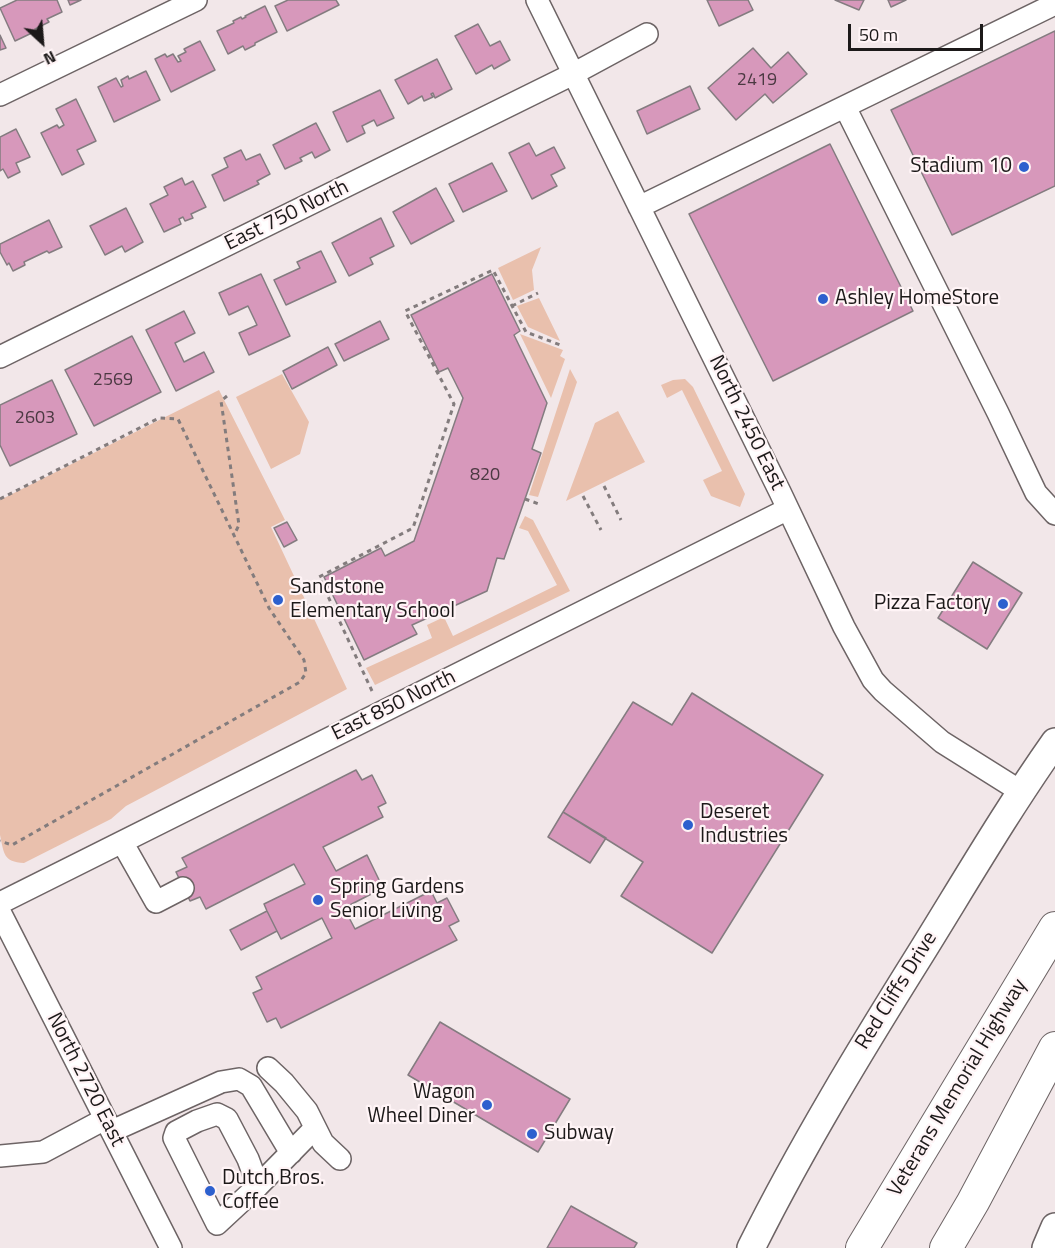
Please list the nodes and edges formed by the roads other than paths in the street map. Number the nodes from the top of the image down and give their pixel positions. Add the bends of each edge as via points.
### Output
1 (196, 0) edge
2 (537, 0) edge
3 (1055, 4) edge
4 (646, 34) dead end
5 (573, 74) junction
6 (0, 96) edge
7 (845, 107) junction
8 (639, 207) junction
9 (0, 357) edge
10 (788, 509) junction
11 (1055, 514) edge
12 (1055, 742) edge
13 (1020, 792) junction
14 (122, 842) junction
15 (183, 888) dead end
16 (0, 903) edge
17 (0, 912) edge
18 (1055, 928) edge
19 (1055, 1048) edge
20 (268, 1068) dead end
21 (109, 1125) junction
22 (315, 1128) junction
23 (291, 1153) junction
24 (0, 1156) edge
25 (340, 1159) dead end
26 (255, 1179) junction
27 (973, 1202) junction
28 (1055, 1227) edge
29 (171, 1248) edge
30 (751, 1248) edge
31 (862, 1248) edge
32 (946, 1248) edge
33 (951, 1248) edge
34 (1046, 1248) edge

1 - 6 street
2 - 5 street, North 2450 East
3 - 7 street
4 - 5 street, East 750 North
5 - 8 street, North 2450 East
5 - 9 street, East 750 North
7 - 8 street
7 - 11 street via 1036,493
8 - 10 street, North 2450 East
10 - 13 street, North 2450 East via 873,680 942,742
10 - 14 street, East 850 North
12 - 13 main road, Red Cliffs Drive
13 - 30 main road, Red Cliffs Drive via 840,1084
14 - 15 street via 156,902
14 - 16 street, East 850 North
17 - 21 street, North 2720 East
18 - 31 highway, Veterans Memorial Highway
19 - 27 highway
20 - 22 street via 307,1111
21 - 23 street via 221,1082 239,1079 251,1086
21 - 24 street via 43,1152
21 - 29 street, North 2720 East
22 - 23 street
22 - 25 street via 323,1143
23 - 26 street
26 - 26 street via 227,1119 217,1114 176,1132 174,1138 217,1224
27 - 32 highway
27 - 33 highway
28 - 34 main road

